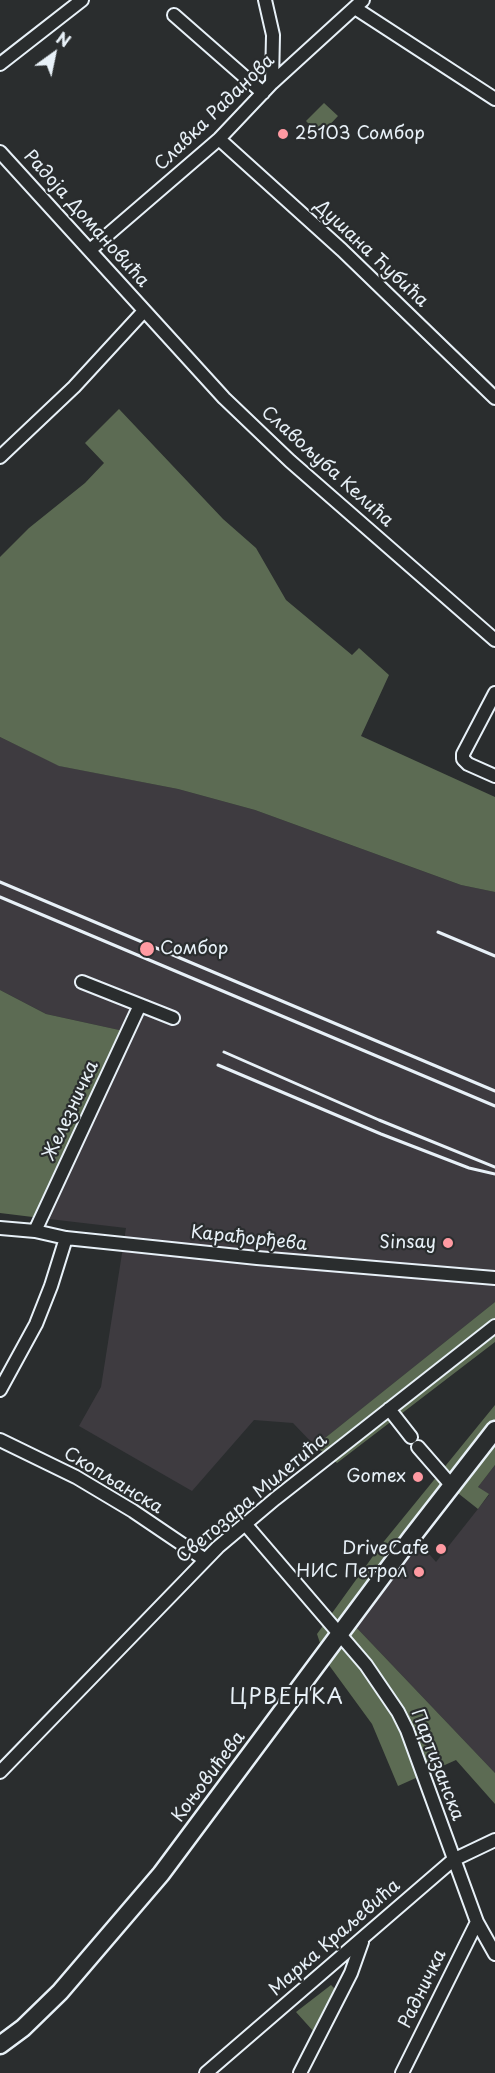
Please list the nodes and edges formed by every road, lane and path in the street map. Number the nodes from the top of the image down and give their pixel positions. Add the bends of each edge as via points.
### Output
1 (82, 0) edge
2 (265, 0) edge
3 (359, 4) edge
4 (174, 15) dead end
5 (0, 64) edge
6 (272, 84) junction
7 (263, 93) junction
8 (495, 99) edge
9 (219, 139) junction
10 (0, 152) edge
11 (90, 250) junction
12 (144, 311) junction
13 (495, 398) edge
14 (2, 453) edge
15 (495, 640) edge
16 (495, 693) edge
17 (495, 776) edge
18 (82, 982) dead end
19 (140, 1005) junction
20 (173, 1018) dead end
21 (0, 1228) edge
22 (35, 1231) junction
23 (66, 1238) junction
24 (495, 1278) edge
25 (495, 1326) edge
26 (0, 1390) edge
27 (389, 1409) junction
28 (495, 1430) edge
29 (0, 1440) edge
30 (452, 1486) junction
31 (246, 1525) junction
32 (204, 1559) junction
33 (340, 1634) junction
34 (0, 1772) edge
35 (495, 1840) edge
36 (453, 1860) junction
37 (477, 1922) junction
38 (363, 1940) junction
39 (495, 1954) edge
40 (0, 2045) edge
41 (206, 2073) edge
42 (300, 2073) edge
43 (402, 2073) edge

1 - 5 street
2 - 6 street via 273,35
3 - 6 street, Славка Раданова
3 - 8 street
4 - 7 street
6 - 7 street, Славка Раданова
7 - 9 street, Славка Раданова
9 - 11 street, Славка Раданова
9 - 13 street, Душана Ћубића via 342,250
10 - 11 street, Радоја Домановића
11 - 12 street, Радоја Домановића
12 - 14 street via 74,387
12 - 15 street, Славољуба Келића via 224,398 282,453
16 - 17 street via 463,754 468,764
18 - 19 street
19 - 20 street
19 - 22 street, Железничка
21 - 22 street, Карађорђева
22 - 23 street, Карађорђева
23 - 24 street, Карађорђева
23 - 26 street via 36,1324
25 - 27 street, Светозара Милетића
27 - 30 street
27 - 31 street, Светозара Милетића
28 - 30 main road, Коњовићева
29 - 32 street, Скопљанска via 76,1477
30 - 33 main road, Коњовићева
31 - 32 street, Светозара Милетића
31 - 33 street, Партизанска
32 - 34 street, Светозара Милетића
33 - 36 street, Партизанска via 398,1712
33 - 40 main road, Коњовићева via 145,1893 60,1992
35 - 36 street, Марка Краљевића
36 - 37 street, Партизанска
36 - 38 street, Марка Краљевића
37 - 39 street, Партизанска
37 - 43 street, Радничка
38 - 41 street, Марка Краљевића
38 - 42 street via 351,1973

